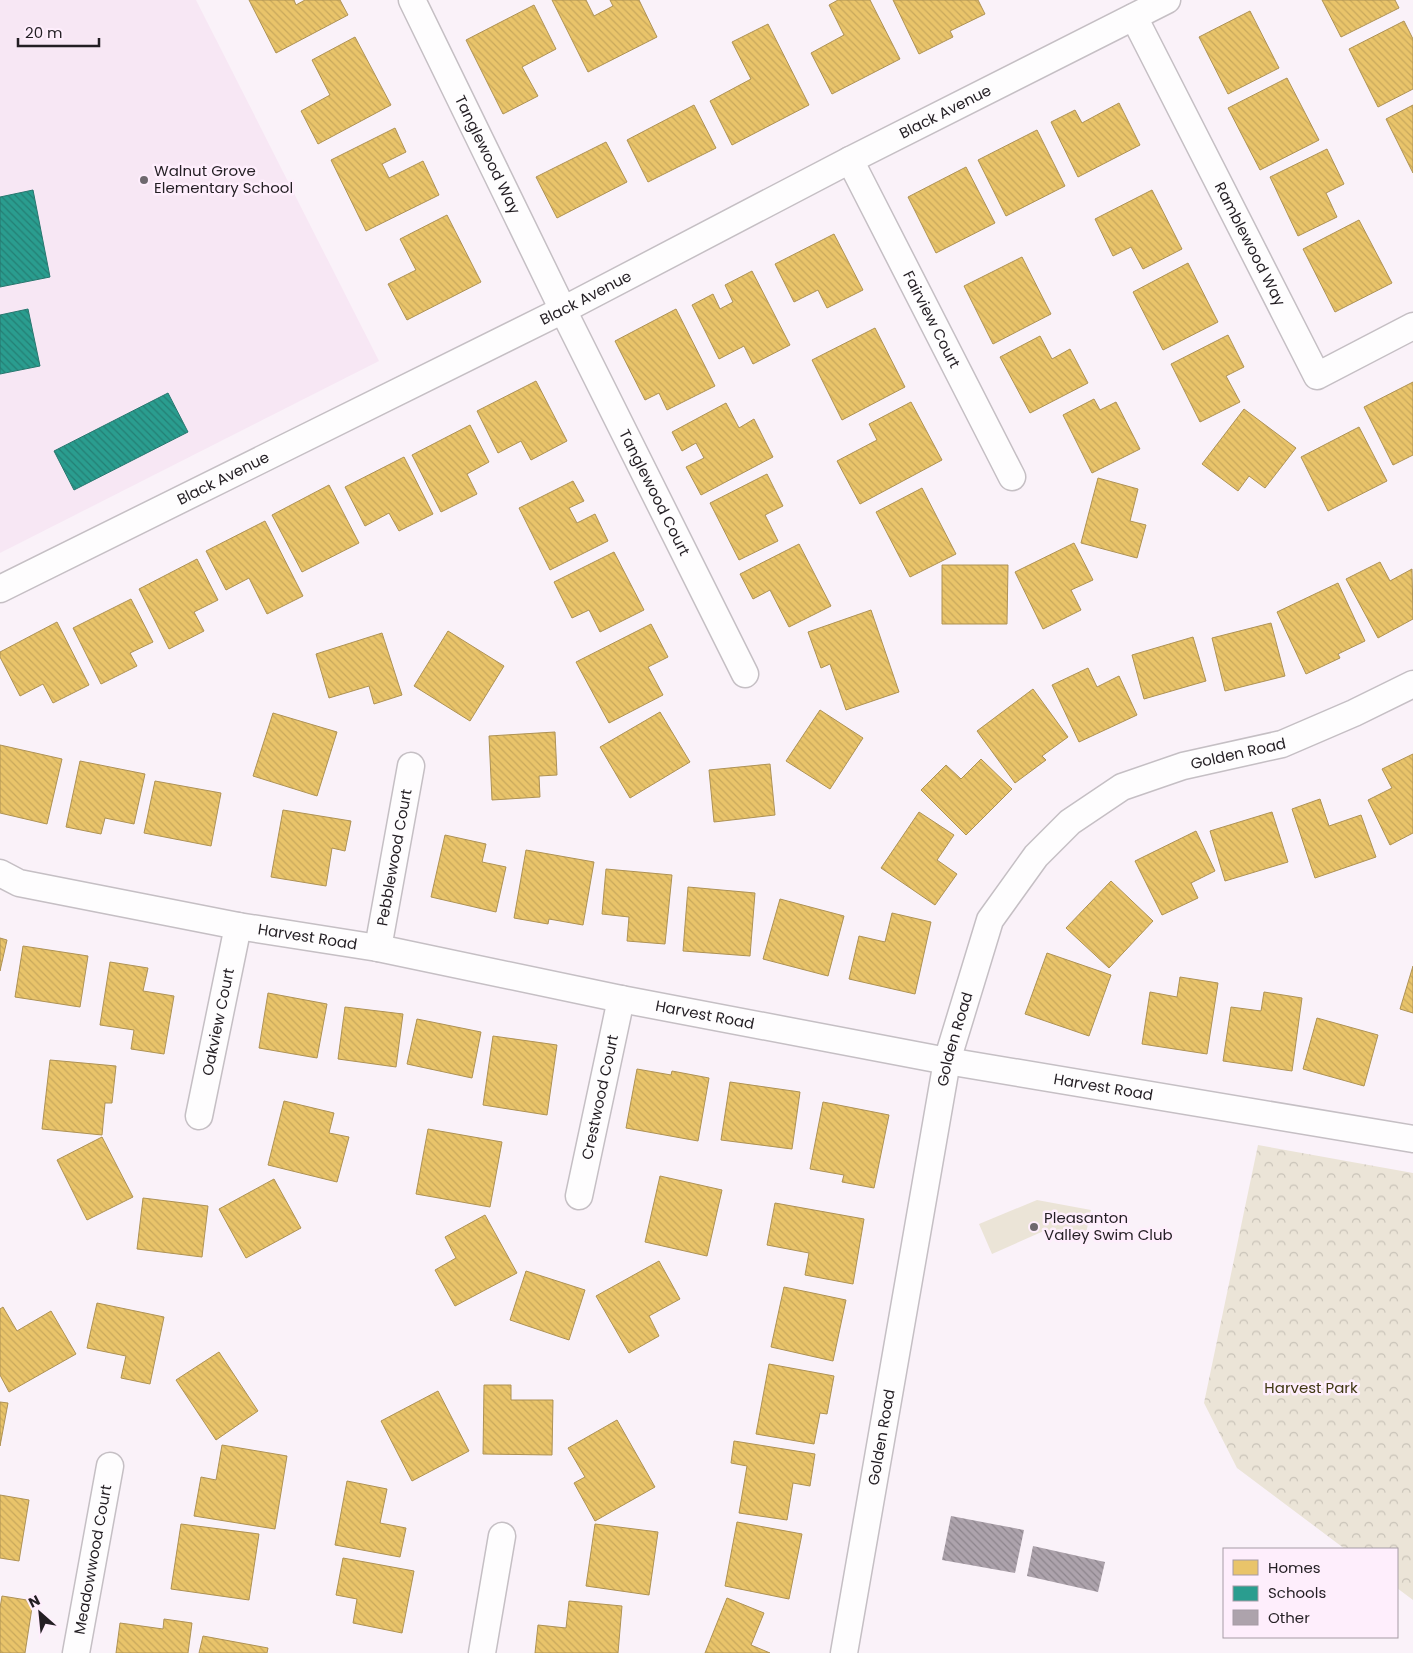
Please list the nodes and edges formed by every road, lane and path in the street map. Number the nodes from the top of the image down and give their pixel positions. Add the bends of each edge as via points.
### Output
1 (1167, 0) edge
2 (418, 2) edge
3 (1134, 17) junction
4 (850, 160) junction
5 (563, 310) junction
6 (1413, 326) edge
7 (1012, 477) dead end
8 (0, 589) edge
9 (745, 674) dead end
10 (1413, 684) edge
11 (411, 766) dead end
12 (0, 873) edge
13 (238, 926) junction
14 (378, 948) junction
15 (621, 999) junction
16 (947, 1062) junction
17 (199, 1116) dead end
18 (1413, 1139) edge
19 (579, 1196) dead end
20 (110, 1466) dead end
21 (502, 1536) dead end
22 (76, 1653) edge
23 (482, 1653) edge
24 (844, 1653) edge

1 - 3 street, Black Avenue
2 - 5 street, Tanglewood Way
3 - 4 street, Black Avenue
3 - 6 street, Ramblewood Way via 1317,376
4 - 5 street, Black Avenue
4 - 7 street, Fairview Court
5 - 8 street, Black Avenue
5 - 9 street, Tanglewood Court
10 - 16 street, Golden Road via 1282,744 1183,766 1122,788 1070,822 1036,856 990,920
11 - 14 street, Pebblewood Court
12 - 13 street, Harvest Road via 19,883
13 - 14 street, Harvest Road
13 - 17 street, Oakview Court
14 - 15 street, Harvest Road
15 - 16 street, Harvest Road
15 - 19 street, Crestwood Court
16 - 18 street, Harvest Road
16 - 24 street, Golden Road
20 - 22 street, Meadowwood Court
21 - 23 street

